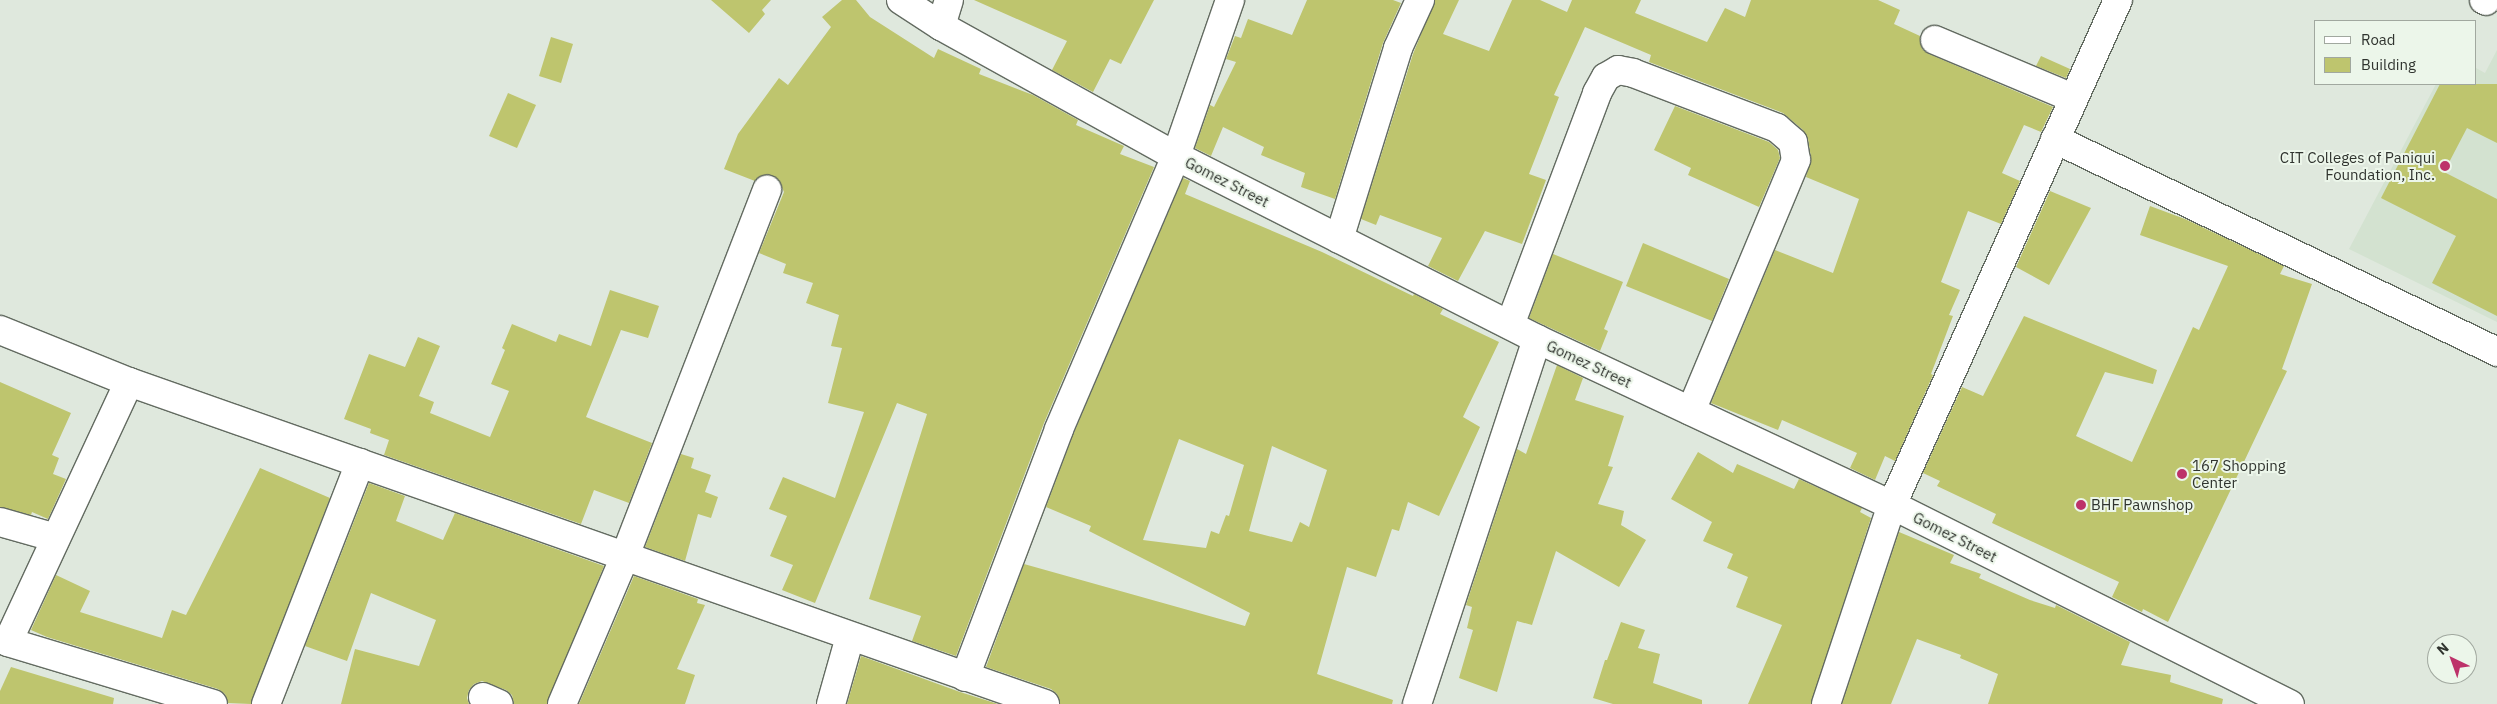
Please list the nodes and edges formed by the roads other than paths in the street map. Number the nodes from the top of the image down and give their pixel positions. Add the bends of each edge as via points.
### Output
1 (901, 0) edge
2 (949, 0) edge
3 (1230, 0) edge
4 (1420, 0) edge
5 (2118, 0) edge
6 (941, 26) junction
7 (1934, 40) dead end
8 (2074, 98) junction
9 (2055, 139) junction
10 (1176, 156) junction
11 (767, 190) dead end
12 (1339, 239) junction
13 (1510, 326) junction
14 (0, 330) edge
15 (1537, 340) junction
16 (2497, 352) edge
17 (129, 382) junction
18 (1692, 411) junction
19 (360, 463) junction
20 (1892, 505) junction
21 (0, 522) edge
22 (56, 538) junction
23 (625, 556) junction
24 (850, 636) junction
25 (4, 642) edge
26 (965, 676) junction
27 (182, 700) edge
28 (213, 704) edge
29 (266, 704) edge
30 (562, 704) edge
31 (831, 704) edge
32 (1045, 704) edge
33 (1417, 704) edge
34 (1826, 704) edge
35 (2290, 704) edge

1 - 6 street, Gomez Street
2 - 6 street
3 - 10 street
4 - 12 street via 1398,48
5 - 8 street
6 - 10 street, Gomez Street
7 - 8 street
8 - 9 street
9 - 16 street
9 - 20 street
10 - 12 street, Gomez Street
10 - 26 street via 1063,421
11 - 23 street
12 - 13 street, Gomez Street
13 - 15 street, Gomez Street
13 - 18 street via 1597,93 1606,77 1618,70 1633,72 1777,128 1793,142 1796,160
14 - 17 street
15 - 18 street, Gomez Street
15 - 33 street
17 - 19 street
17 - 22 street
18 - 20 street, Gomez Street
19 - 23 street
19 - 29 street
20 - 34 street
20 - 35 street, Gomez Street
21 - 22 street
22 - 25 street
23 - 24 street
23 - 30 street
24 - 26 street
24 - 31 street
25 - 27 street
26 - 32 street
27 - 28 street

